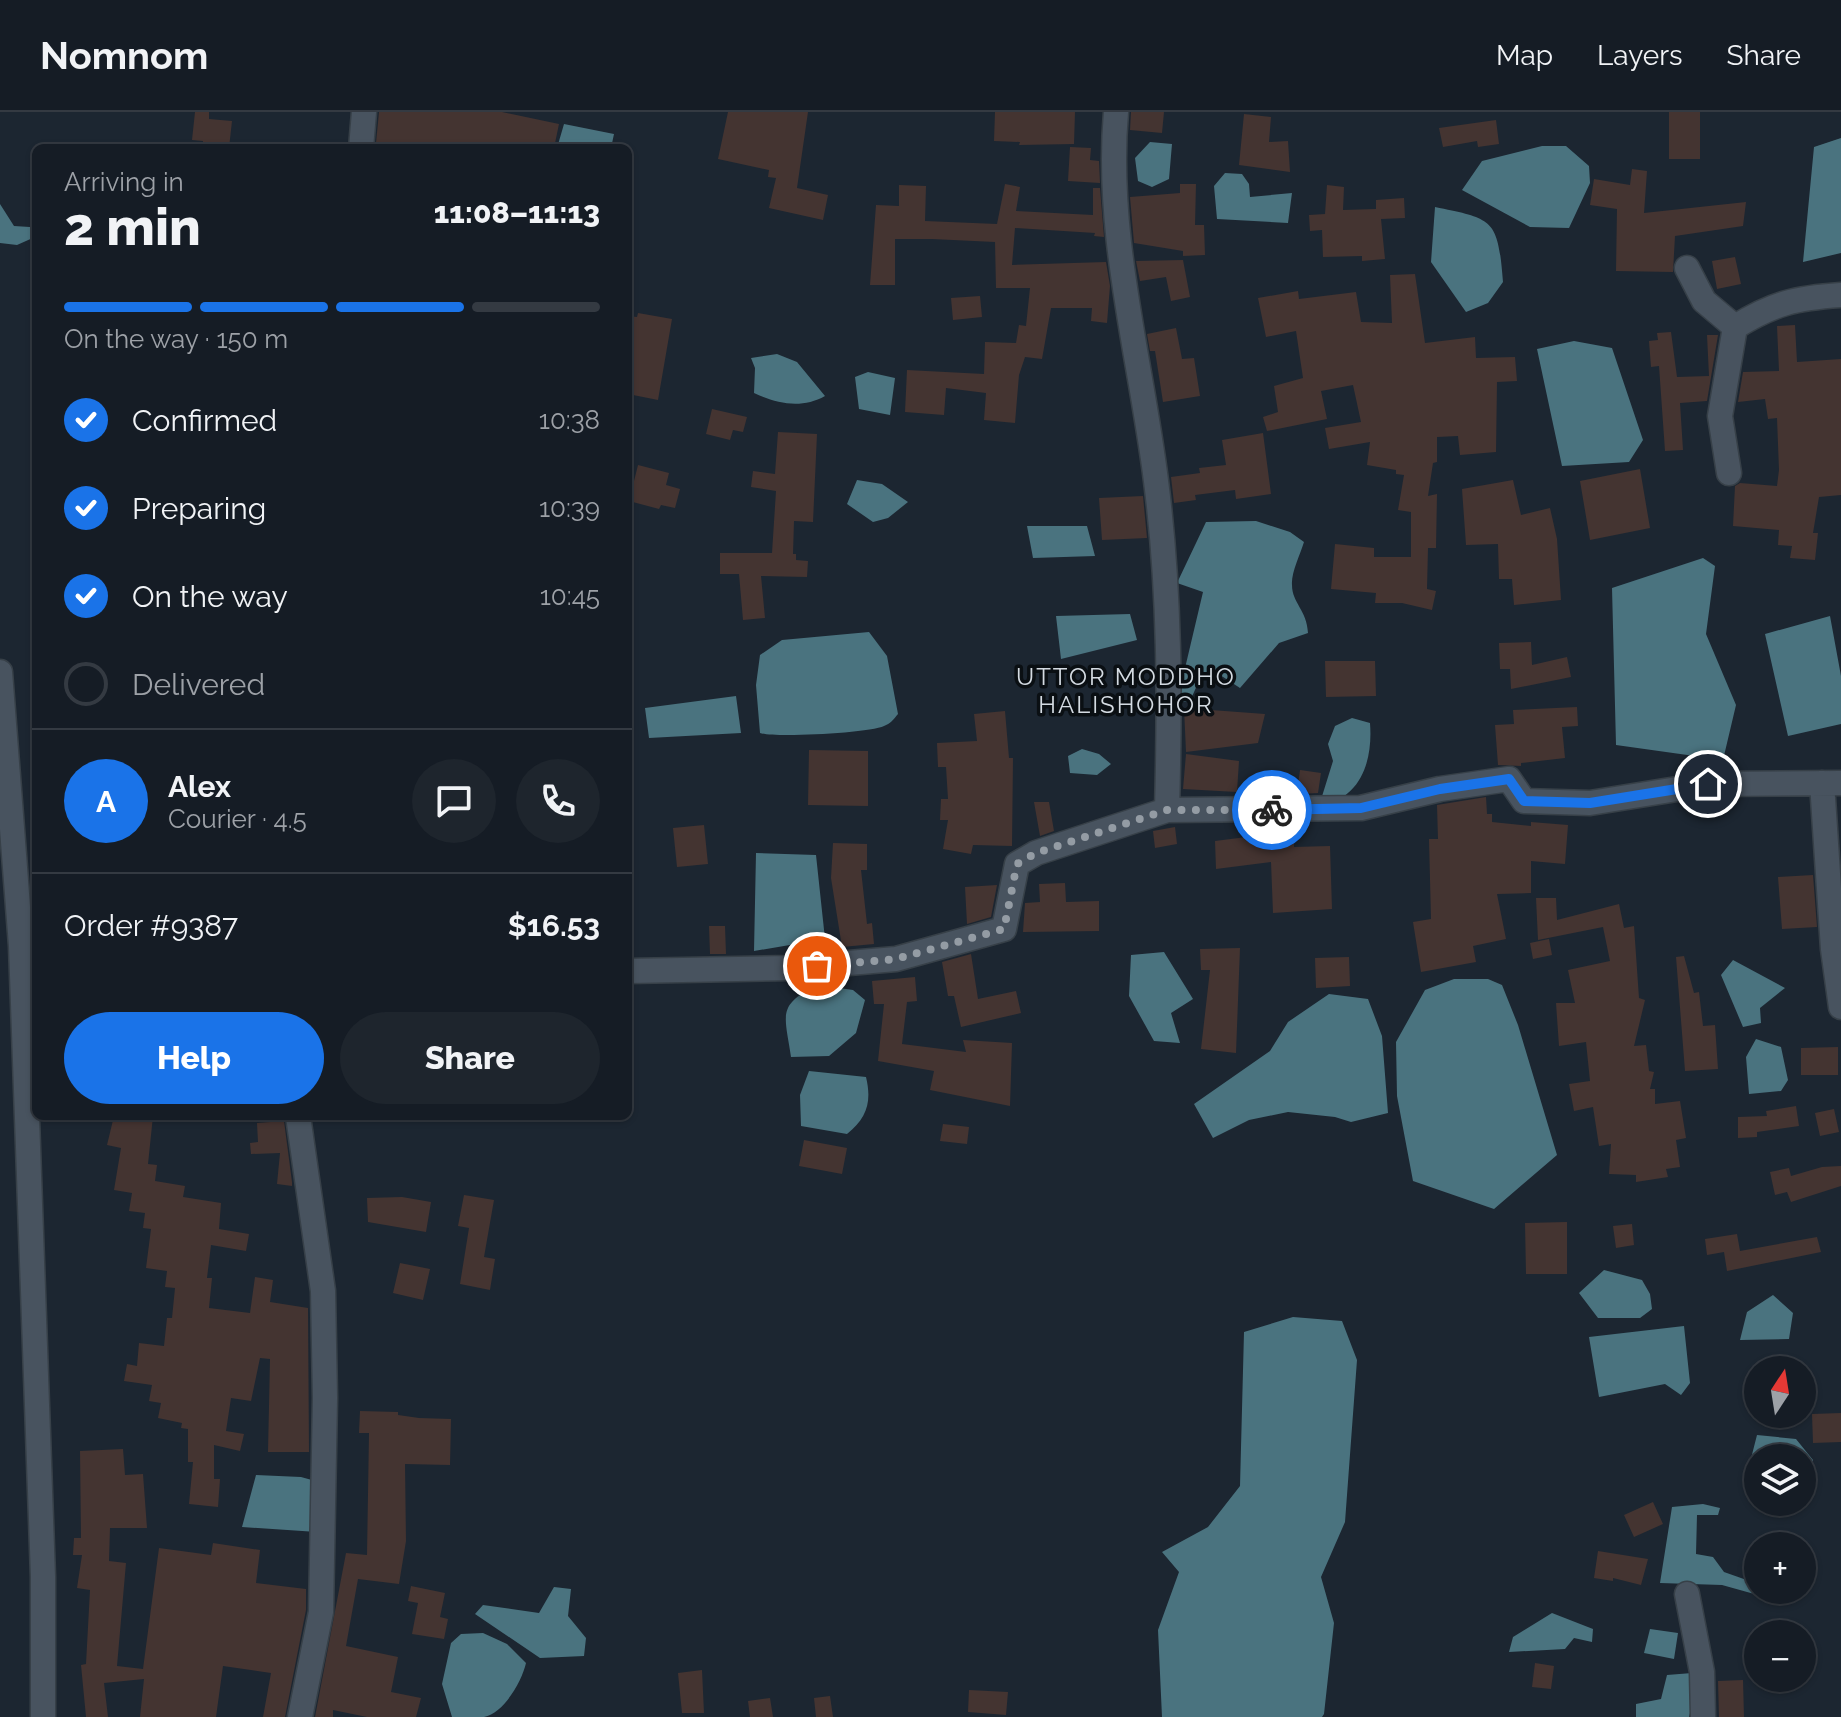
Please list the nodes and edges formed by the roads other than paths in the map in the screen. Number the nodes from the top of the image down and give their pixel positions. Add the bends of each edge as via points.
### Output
1 (364, 112) edge
2 (1116, 112) edge
3 (361, 144) edge
4 (1687, 268) dead end
5 (1841, 295) edge
6 (1735, 327) junction
7 (1729, 473) dead end
8 (0, 672) edge
9 (1832, 783) edge
10 (1167, 810) junction
11 (10, 946) edge
12 (632, 971) edge
13 (1841, 1007) edge
14 (299, 1120) edge
15 (1687, 1594) dead end
16 (305, 1716) edge
17 (43, 1717) edge
18 (1703, 1717) edge

1 - 3 street
2 - 10 street via 1113,144 1121,258 1157,484 1171,672
4 - 6 street via 1704,301
5 - 6 street via 1792,299
6 - 7 street via 1720,416
8 - 11 street
9 - 10 street via 1708,784 1590,803 1524,801 1509,779 1361,808
9 - 13 street via 1833,949
10 - 12 street via 1017,864 1004,929 896,959 790,968
11 - 17 street via 43,1577
14 - 16 street via 323,1291 325,1398 321,1612
15 - 18 street via 1702,1672

